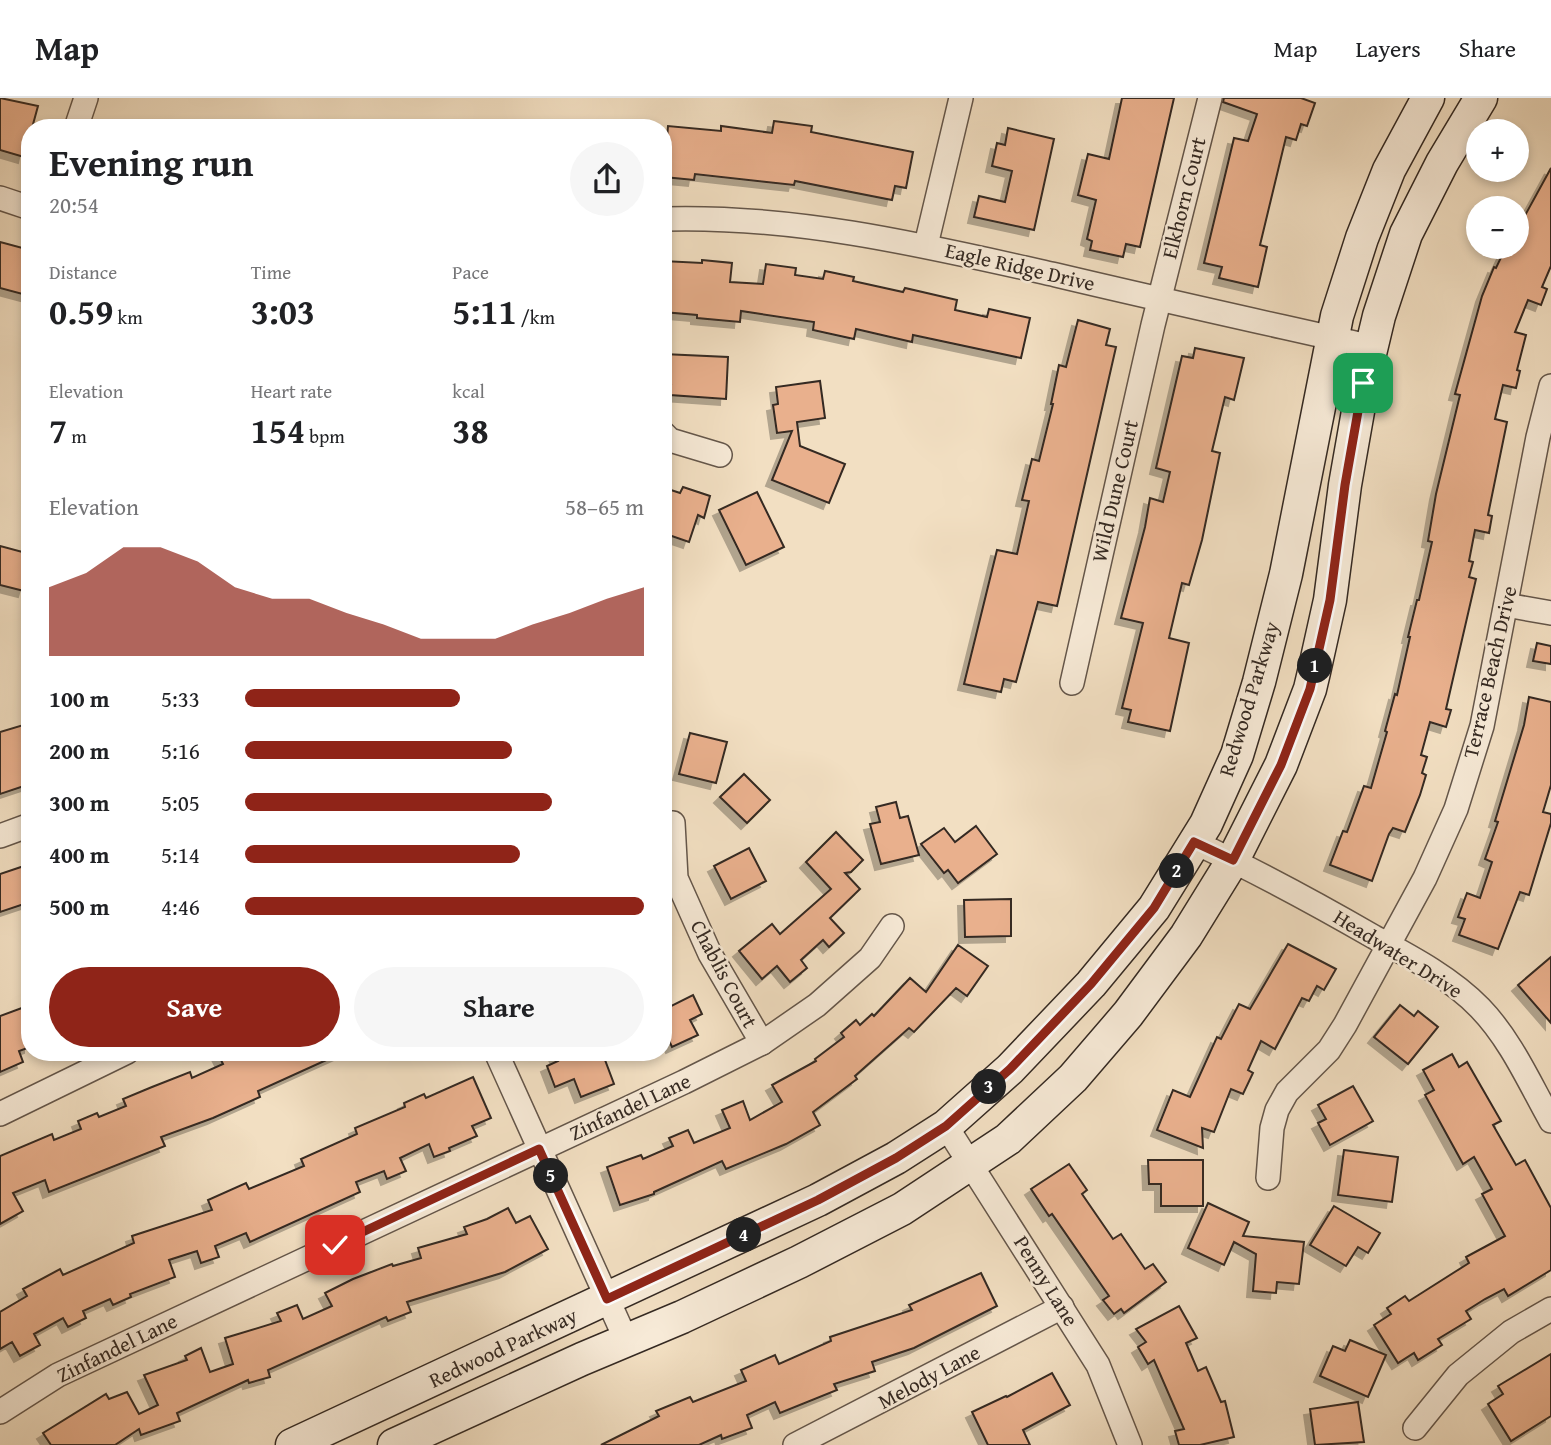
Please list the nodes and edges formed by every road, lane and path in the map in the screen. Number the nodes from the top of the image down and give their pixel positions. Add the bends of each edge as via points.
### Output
1 (86, 98) edge
2 (961, 98) edge
3 (1210, 98) edge
4 (1428, 98) edge
5 (1481, 98) edge
6 (79, 119) edge
7 (0, 198) edge
8 (21, 205) edge
9 (672, 219) edge
10 (926, 245) junction
11 (1159, 299) junction
12 (1332, 338) junction
13 (1372, 347) junction
14 (1551, 386) edge
15 (672, 441) edge
16 (720, 455) dead end
17 (1506, 605) junction
18 (1551, 612) edge
19 (1072, 683) dead end
20 (673, 823) dead end
21 (21, 828) edge
22 (0, 835) edge
23 (1194, 842) junction
24 (1233, 860) junction
25 (892, 926) dead end
26 (1389, 945) junction
27 (762, 1042) junction
28 (109, 1061) edge
29 (500, 1061) edge
30 (0, 1114) edge
31 (1551, 1121) edge
32 (946, 1126) junction
33 (539, 1149) junction
34 (971, 1163) junction
35 (1268, 1178) dead end
36 (607, 1299) junction
37 (1062, 1307) junction
38 (1551, 1309) edge
39 (626, 1340) junction
40 (0, 1412) edge
41 (1415, 1428) dead end
42 (292, 1445) edge
43 (394, 1445) edge
44 (795, 1445) edge
45 (1130, 1445) edge

1 - 6 street
2 - 10 street
3 - 11 street, Elkhorn Court
4 - 12 main road, Redwood Parkway via 1386,177
5 - 13 main road, Redwood Parkway via 1406,234
7 - 8 street
9 - 10 street, Eagle Ridge Drive via 826,229
10 - 11 street, Eagle Ridge Drive
11 - 12 street, Eagle Ridge Drive
11 - 19 street, Wild Dune Court
12 - 13 street, Eagle Ridge Drive
12 - 23 main road, Redwood Parkway via 1286,574 1259,681 1237,755
13 - 24 main road, Redwood Parkway via 1345,485 1330,600 1310,689 1281,765
14 - 17 street, Terrace Beach Drive
15 - 16 street
17 - 18 street
17 - 26 street, Terrace Beach Drive via 1482,726 1456,809
20 - 27 street, Chablis Court via 676,878 710,954
21 - 22 street
23 - 24 street, Headwater Drive
23 - 32 main road, Redwood Parkway via 1154,908 1091,984 1010,1069
24 - 26 street, Headwater Drive
24 - 34 main road, Redwood Parkway via 1186,936 1073,1078 1008,1139
25 - 27 street, Zinfandel Lane via 870,958 817,1005
26 - 31 street, Headwater Drive via 1462,990 1483,1011
26 - 35 street, Terrace Beach Drive via 1329,1050 1287,1093 1277,1110
27 - 33 street, Zinfandel Lane
28 - 30 street
29 - 33 street
32 - 34 street, Penny Lane
32 - 36 main road, Redwood Parkway via 818,1200
33 - 36 street
33 - 40 street, Zinfandel Lane via 58,1375
34 - 37 street, Penny Lane
34 - 39 main road, Redwood Parkway via 902,1209
36 - 39 street
36 - 42 main road, Redwood Parkway
37 - 44 street, Melody Lane
37 - 45 street, Penny Lane via 1098,1365
38 - 41 street via 1511,1332 1458,1375
39 - 43 main road, Redwood Parkway

